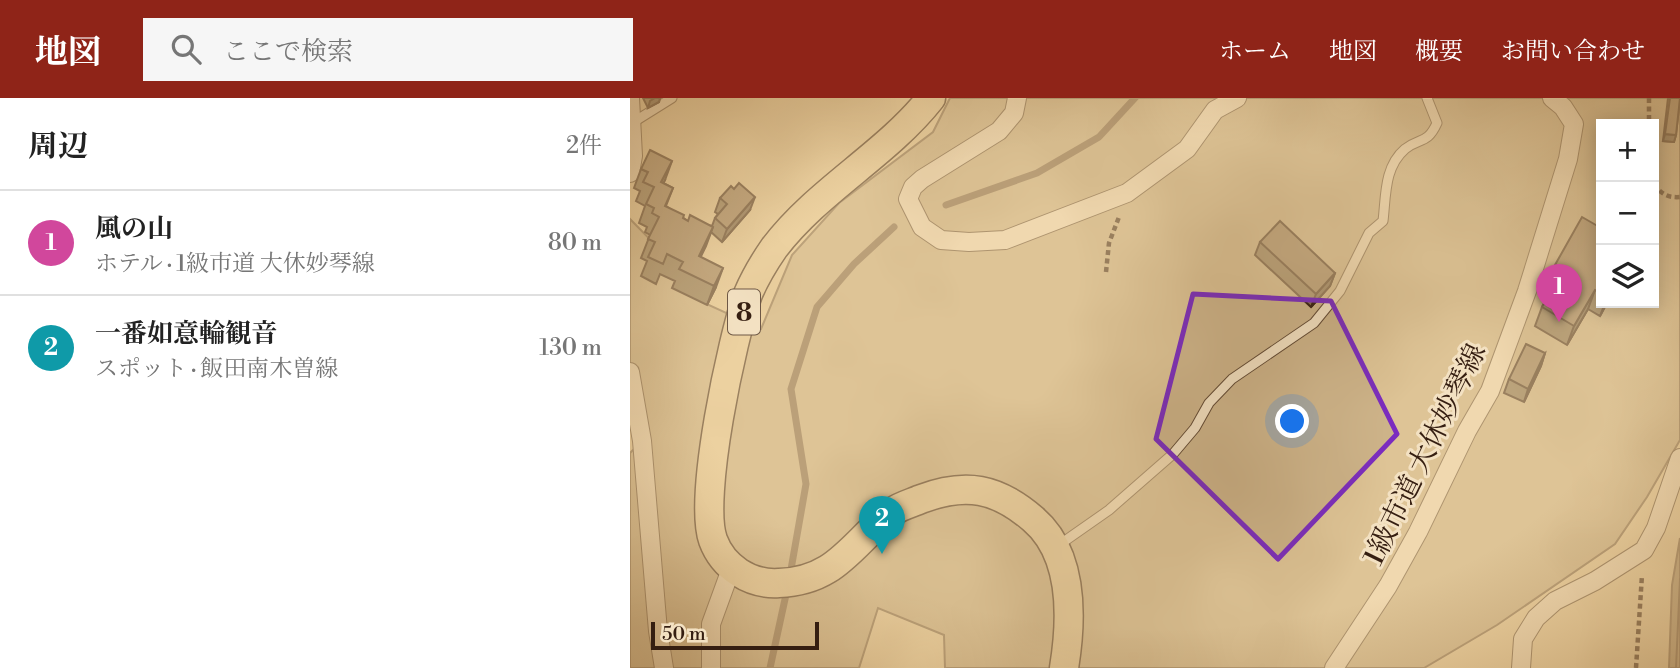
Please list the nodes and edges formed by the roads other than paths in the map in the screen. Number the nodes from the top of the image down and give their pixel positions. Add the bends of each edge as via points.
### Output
1 (630, 98) edge
2 (672, 98) edge
3 (931, 98) edge
4 (1017, 98) edge
5 (1237, 98) edge
6 (1427, 98) edge
7 (1552, 98) edge
8 (630, 124) edge
9 (630, 173) edge
10 (630, 372) edge
11 (636, 447) edge
12 (1680, 458) edge
13 (1056, 546) junction
14 (741, 574) junction
15 (664, 668) edge
16 (711, 668) edge
17 (1064, 668) edge
18 (1334, 668) edge
19 (1521, 668) edge

1 - 8 street
2 - 8 lane
3 - 14 main road, 8 via 912,121 805,212 773,250 749,293 728,371 708,491 713,539
4 - 5 street via 1014,113 999,131 913,187 908,199 922,227 941,240 1005,240 1127,193 1187,149 1215,110
6 - 13 lane via 1437,123 1431,136 1405,149 1390,167 1382,221 1369,233 1340,291 1314,323 1232,379 1173,454 1109,510
7 - 18 street, 1級市道 大休妙琴線 via 1574,124 1568,159 1490,391 1388,586
8 - 9 street
10 - 11 street
11 - 15 street
12 - 19 street via 1644,550 1555,601 1536,618 1523,639
13 - 14 main road via 1014,503 995,494 964,489 894,510 821,575 778,584
13 - 17 main road via 1065,575 1069,641
14 - 16 street via 711,624

